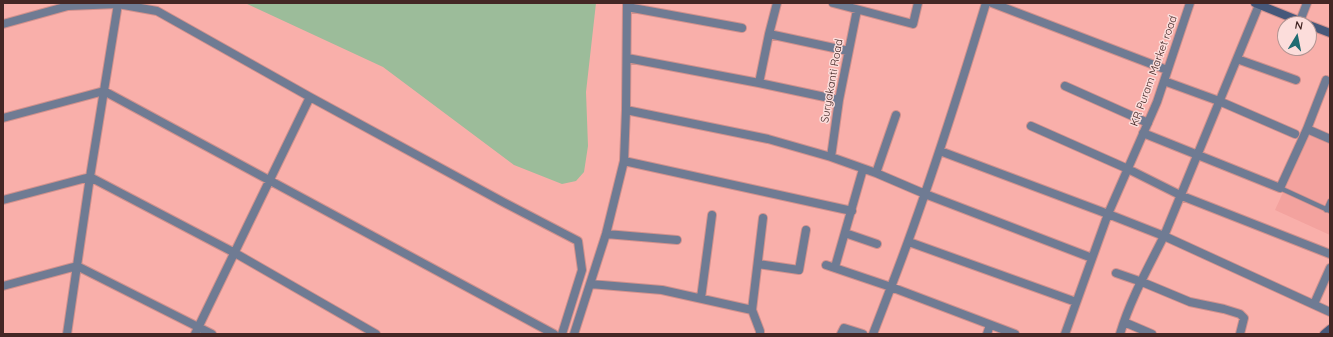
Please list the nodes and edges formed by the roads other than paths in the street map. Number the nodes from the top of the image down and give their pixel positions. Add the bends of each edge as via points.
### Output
1 (777, 3) edge
2 (833, 3) edge
3 (918, 3) edge
4 (986, 3) edge
5 (992, 3) edge
6 (1190, 3) edge
7 (1307, 3) edge
8 (118, 4) junction
9 (1257, 4) edge
10 (627, 5) edge
11 (857, 10) junction
12 (1288, 16) edge
13 (1306, 16) edge
14 (3, 24) edge
15 (742, 28) dead end
16 (1317, 28) edge
17 (1330, 33) edge
18 (769, 34) junction
19 (848, 51) junction
20 (627, 58) junction
21 (1237, 59) junction
22 (1167, 70) junction
23 (1296, 80) dead end
24 (1326, 80) dead end
25 (1164, 81) junction
26 (759, 83) junction
27 (1065, 86) dead end
28 (104, 91) junction
29 (310, 97) junction
30 (839, 100) junction
31 (1219, 101) junction
32 (626, 110) junction
33 (896, 115) dead end
34 (3, 118) edge
35 (1148, 123) junction
36 (1031, 126) dead end
37 (1306, 129) junction
38 (1143, 133) junction
39 (1295, 134) dead end
40 (1330, 139) edge
41 (940, 151) junction
42 (1198, 154) junction
43 (831, 157) junction
44 (624, 161) junction
45 (863, 169) junction
46 (1128, 169) junction
47 (876, 173) junction
48 (90, 177) junction
49 (270, 180) junction
50 (1280, 188) junction
51 (925, 194) junction
52 (1182, 196) junction
53 (3, 200) edge
54 (1330, 201) edge
55 (1328, 210) edge
56 (852, 211) junction
57 (1108, 214) junction
58 (712, 215) dead end
59 (763, 218) dead end
60 (806, 230) dead end
61 (845, 233) junction
62 (606, 234) junction
63 (1164, 236) junction
64 (677, 240) dead end
65 (909, 242) junction
66 (876, 244) dead end
67 (235, 253) junction
68 (1330, 254) edge
69 (1092, 258) junction
70 (758, 264) junction
71 (826, 264) dead end
72 (77, 266) junction
73 (835, 267) junction
74 (1330, 268) edge
75 (1116, 273) dead end
76 (1142, 282) junction
77 (590, 284) junction
78 (3, 286) edge
79 (891, 287) junction
80 (701, 298) junction
81 (1076, 302) junction
82 (1314, 304) junction
83 (752, 310) junction
84 (1330, 312) edge
85 (1124, 322) junction
86 (990, 325) junction
87 (197, 331) edge
88 (842, 331) edge
89 (67, 334) edge
90 (212, 334) edge
91 (376, 334) edge
92 (554, 334) edge
93 (562, 334) edge
94 (574, 334) edge
95 (760, 334) edge
96 (863, 334) edge
97 (873, 334) edge
98 (987, 334) edge
99 (1015, 334) edge
100 (1065, 334) edge
101 (1120, 334) edge
102 (1152, 334) edge
103 (1240, 334) edge

1 - 18 street
2 - 11 street
3 - 11 street via 913,24
4 - 41 street
5 - 22 street
6 - 22 street, KR Puram Market road
7 - 13 street
8 - 14 street via 68,6
8 - 28 street
8 - 29 street via 157,11
9 - 12 street
9 - 21 street
10 - 15 street
10 - 20 street
11 - 19 street, Suryakanti Road
16 - 17 street
18 - 19 street
18 - 26 street
19 - 30 street, Suryakanti Road
20 - 26 street
20 - 32 street
21 - 23 street
21 - 31 street
22 - 25 street, KR Puram Market road
24 - 37 street
25 - 31 street
25 - 35 street, KR Puram Market road
26 - 30 street
27 - 35 street
28 - 34 street
28 - 48 street
28 - 49 street
29 - 49 street
29 - 93 street via 578,241 582,270
30 - 43 street, Suryakanti Road
31 - 39 street
31 - 42 street
32 - 43 street via 768,139
32 - 44 street
33 - 47 street
35 - 38 street, KR Puram Market road
36 - 46 street
37 - 40 street
37 - 50 street
38 - 42 street
38 - 46 street, KR Puram Market road
41 - 51 street
41 - 57 street
42 - 50 street
42 - 52 street
43 - 45 street
44 - 56 street
44 - 62 street
45 - 47 street
45 - 56 street
46 - 52 street
46 - 57 street, KR Puram Market road
47 - 51 street
48 - 53 street
48 - 67 street
48 - 72 street
49 - 67 street
49 - 92 street
50 - 55 lane
51 - 65 street
51 - 69 street
52 - 63 street
52 - 68 street
54 - 55 lane
56 - 61 street
57 - 63 street
57 - 69 street, KR Puram Market road
58 - 80 street
59 - 70 street
60 - 70 street via 799,270
61 - 66 street
61 - 73 street
62 - 64 street
62 - 77 street
63 - 76 street
63 - 82 street
65 - 79 street
65 - 81 street
67 - 87 street
67 - 91 street
69 - 81 street, KR Puram Market road
70 - 83 street
71 - 73 street
72 - 78 street
72 - 87 street
72 - 89 street
73 - 79 street
74 - 82 street
75 - 76 street
76 - 85 street
76 - 103 street via 1190,302 1240,314 1244,318
77 - 80 street via 662,290
77 - 94 street
79 - 86 street
79 - 97 street
80 - 83 street
81 - 100 street, KR Puram Market road
82 - 84 street
83 - 95 street
85 - 101 street
85 - 102 street
86 - 98 street
86 - 99 street
87 - 90 street
88 - 96 street

